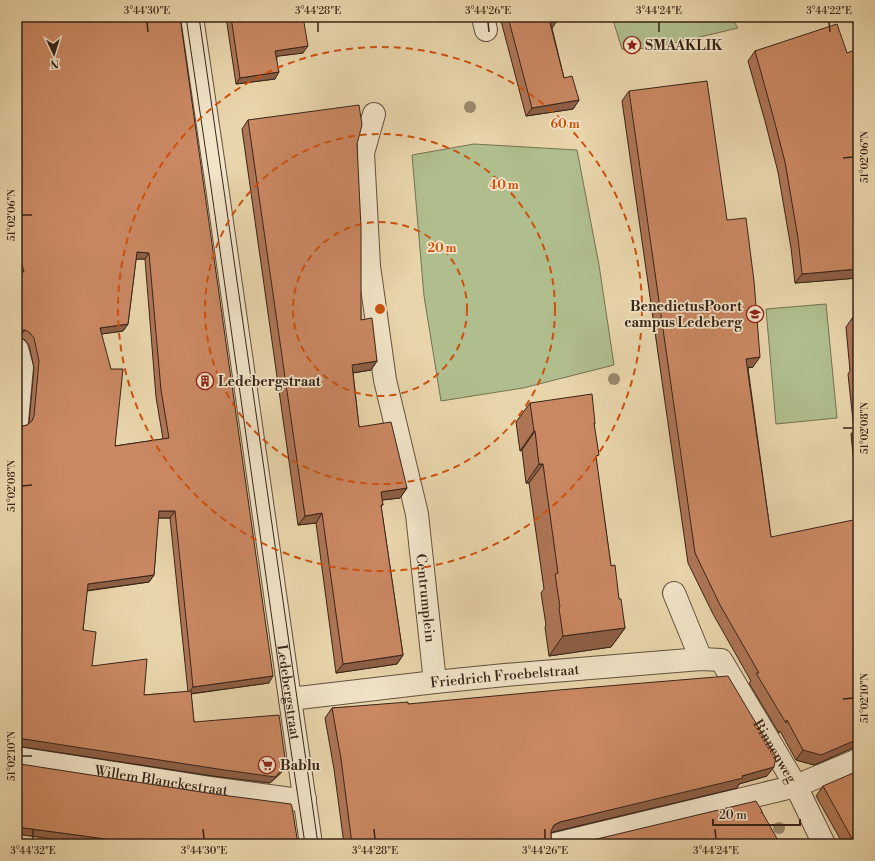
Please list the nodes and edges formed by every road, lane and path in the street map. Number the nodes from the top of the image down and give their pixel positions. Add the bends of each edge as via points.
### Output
1 (192, 17) edge
2 (374, 114) dead end
3 (17, 349) edge
4 (17, 421) edge
5 (674, 593) dead end
6 (711, 659) junction
7 (435, 682) junction
8 (290, 699) junction
9 (17, 758) edge
10 (858, 760) edge
11 (796, 786) junction
12 (305, 799) junction
13 (311, 844) edge
14 (556, 844) edge
15 (824, 844) edge

1 - 8 street, Ledebergstraat
2 - 7 street, Centrumplein via 363,154 369,266 385,380 417,514
3 - 4 street via 22,367
5 - 6 street, Binnenweg
6 - 7 street, Friedrich Froebelstraat
6 - 11 street, Binnenweg
7 - 8 street, Friedrich Froebelstraat
8 - 12 street, Ledebergstraat
9 - 12 street, Willem Blanckestraat via 211,788
10 - 11 street
11 - 14 street
11 - 15 street, Binnenweg
12 - 13 street, Ledebergstraat

